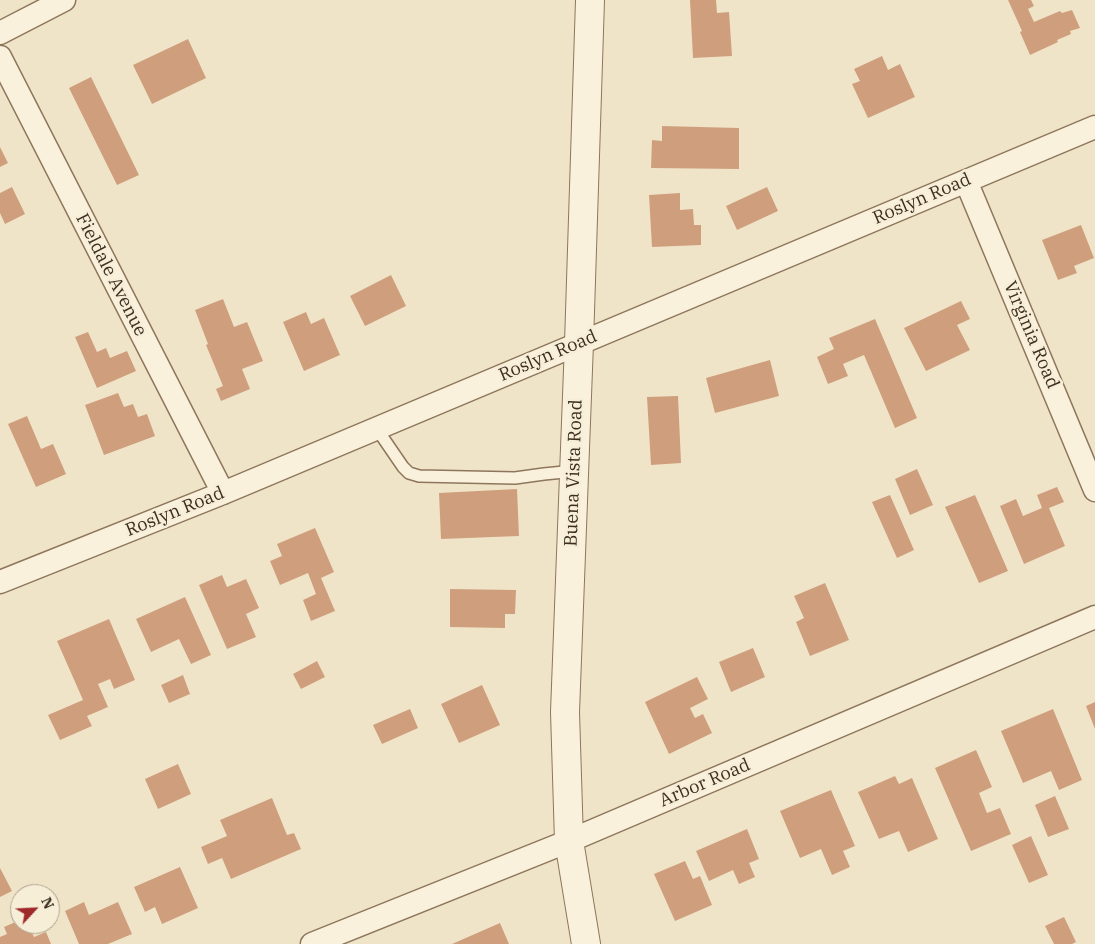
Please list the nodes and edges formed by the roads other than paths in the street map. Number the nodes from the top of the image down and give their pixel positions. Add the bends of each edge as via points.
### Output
1 (64, 0) edge
2 (590, 0) edge
3 (0, 33) edge
4 (0, 57) edge
5 (1095, 127) edge
6 (966, 181) junction
7 (579, 344) junction
8 (377, 429) junction
9 (574, 471) junction
10 (1095, 490) edge
11 (223, 493) junction
12 (0, 582) edge
13 (1095, 617) edge
14 (568, 841) junction
15 (312, 944) edge
16 (586, 944) edge

1 - 3 street
2 - 7 street, Buena Vista Road
4 - 11 street, Fieldale Avenue
5 - 6 street, Roslyn Road
6 - 7 street, Roslyn Road
6 - 10 street, Virginia Road
7 - 8 street, Roslyn Road
7 - 9 street, Buena Vista Road
8 - 9 lane via 403,467 419,476 515,478
8 - 11 street, Roslyn Road
9 - 14 street, Buena Vista Road via 565,712
11 - 12 street, Roslyn Road
13 - 14 street, Arbor Road
14 - 15 street, Arbor Road
14 - 16 street, Buena Vista Road

